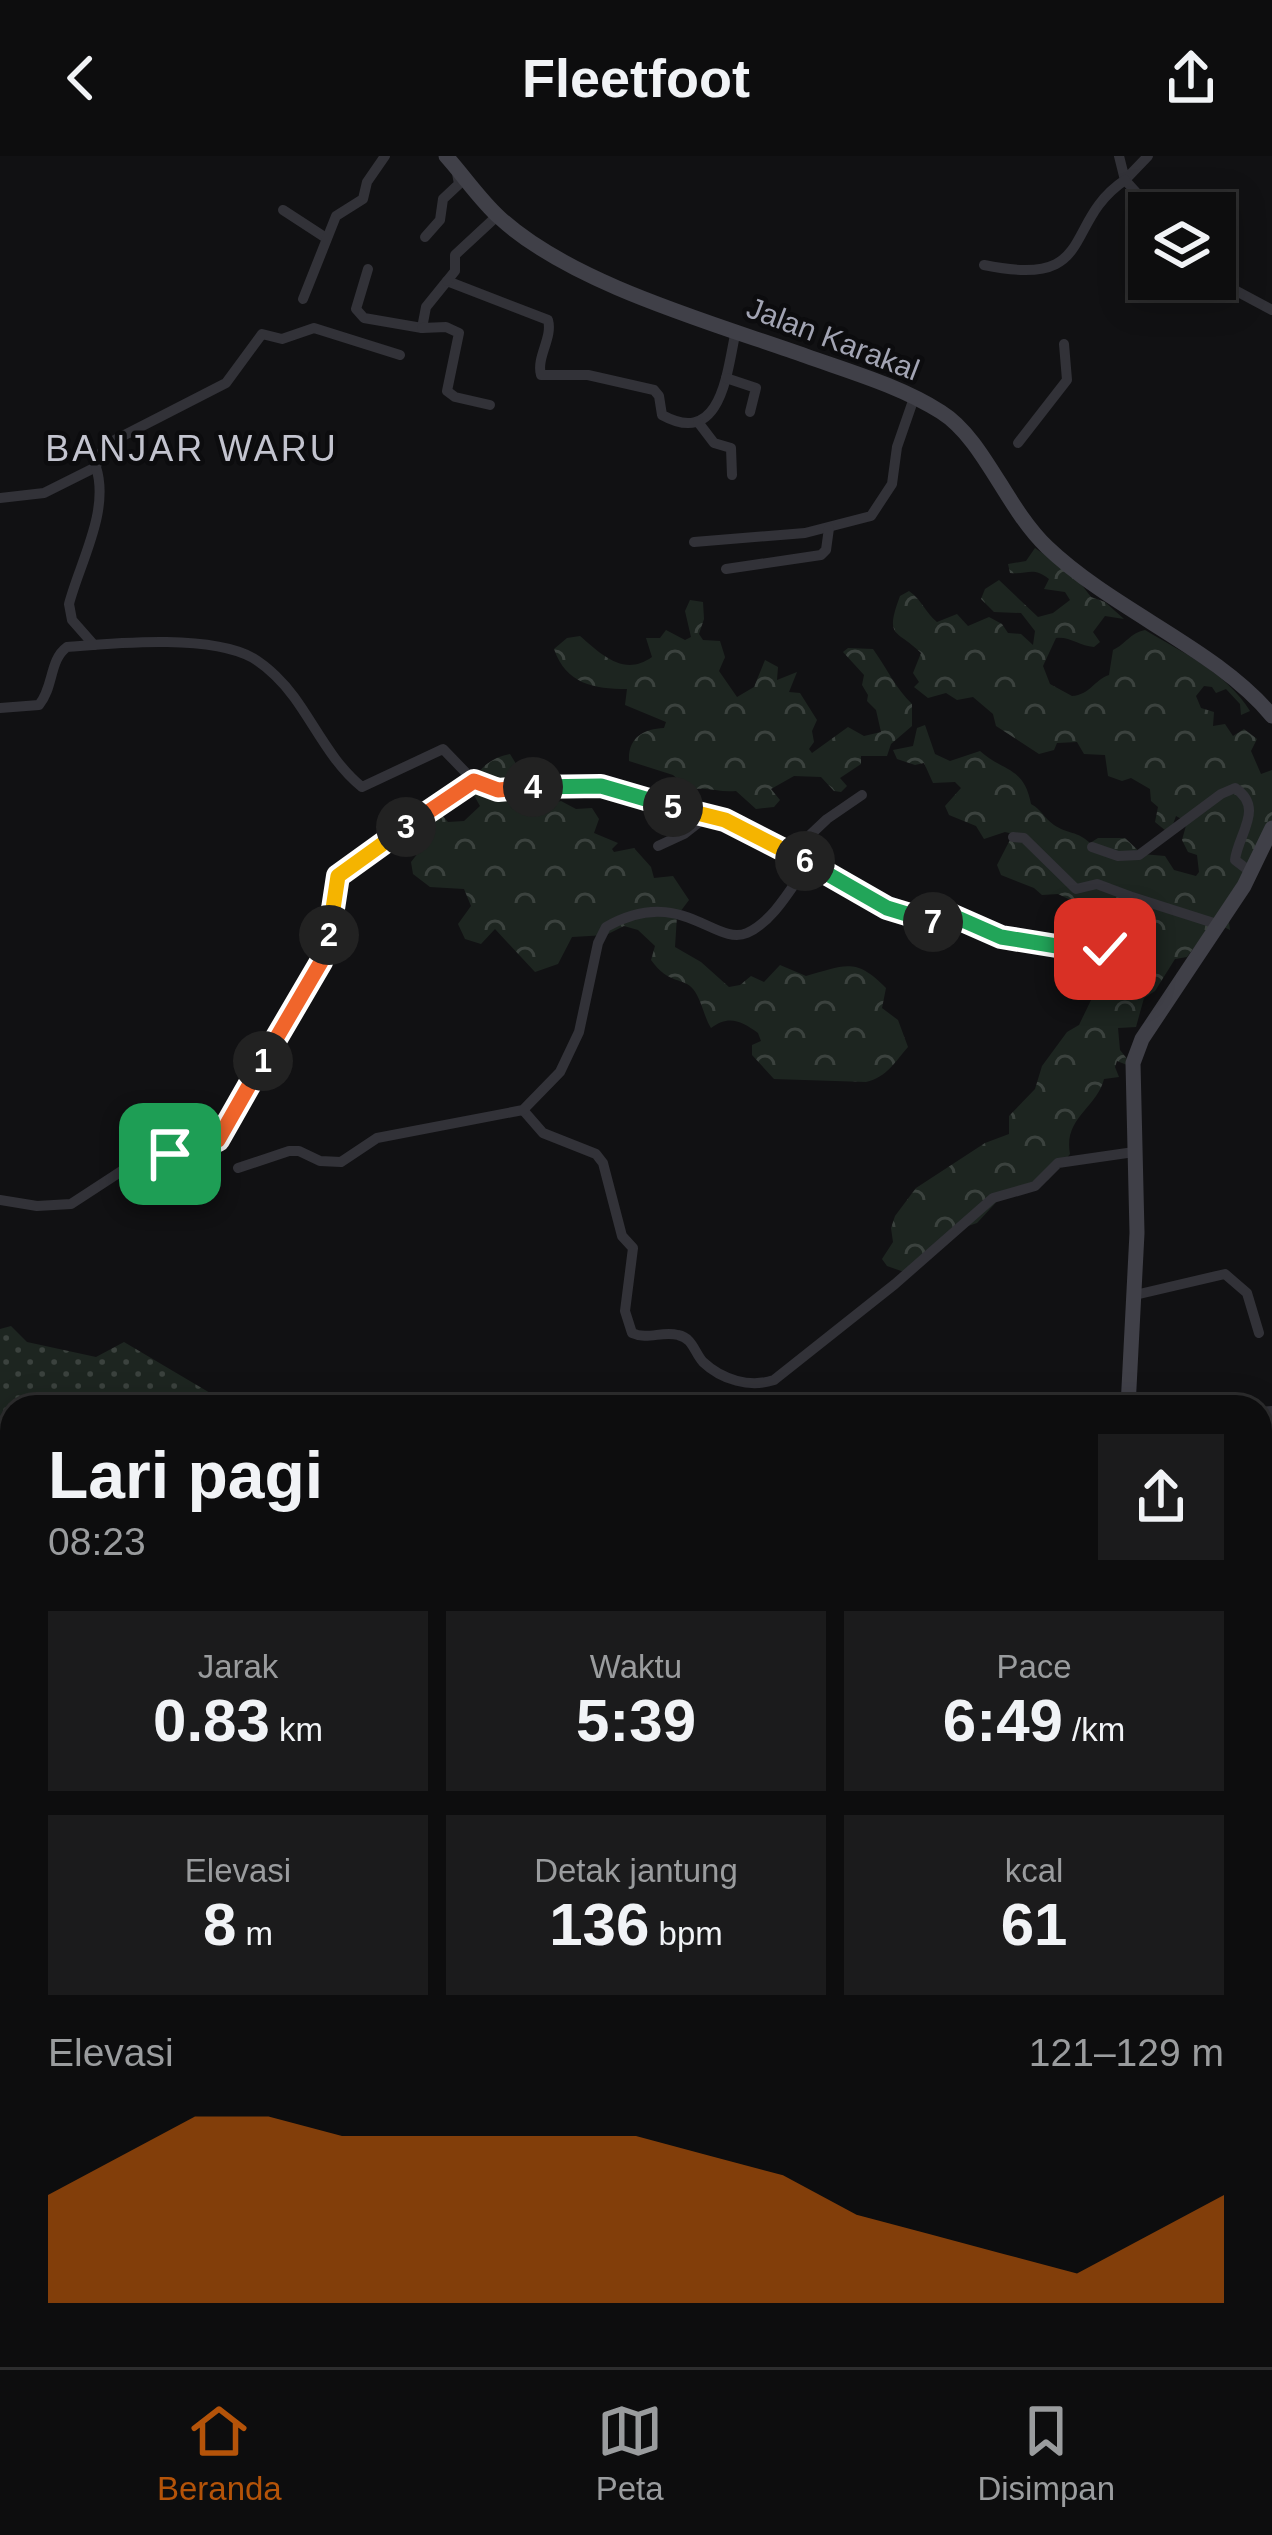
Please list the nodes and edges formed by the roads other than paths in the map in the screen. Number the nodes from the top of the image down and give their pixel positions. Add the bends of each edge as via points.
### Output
1 (385, 156) edge
2 (446, 156) edge
3 (1119, 156) edge
4 (1148, 156) edge
5 (459, 171) junction
6 (1125, 180) junction
7 (1136, 192) edge
8 (283, 210) dead end
9 (497, 216) junction
10 (425, 237) dead end
11 (326, 238) junction
12 (984, 266) dead end
13 (368, 269) dead end
14 (447, 281) junction
15 (1236, 291) edge
16 (302, 299) dead end
17 (1272, 310) edge
18 (371, 320) junction
19 (422, 328) junction
20 (736, 331) junction
21 (1064, 344) dead end
22 (369, 345) junction
23 (400, 355) dead end
24 (726, 378) junction
25 (914, 398) junction
26 (490, 405) dead end
27 (750, 412) dead end
28 (698, 422) junction
29 (1018, 442) dead end
30 (96, 467) junction
31 (732, 475) dead end
32 (0, 498) edge
33 (829, 528) junction
34 (694, 542) dead end
35 (726, 569) dead end
36 (94, 646) junction
37 (0, 708) edge
38 (1272, 716) edge
39 (474, 781) junction
40 (862, 795) dead end
41 (707, 816) junction
42 (1272, 828) edge
43 (1013, 837) dead end
44 (658, 846) dead end
45 (1092, 847) dead end
46 (791, 853) junction
47 (809, 863) junction
48 (1252, 874) junction
49 (1130, 896) junction
50 (929, 908) dead end
51 (921, 921) junction
52 (1220, 925) junction
53 (523, 1109) junction
54 (1133, 1152) junction
55 (238, 1168) dead end
56 (0, 1200) edge
57 (1135, 1295) junction
58 (1259, 1333) dead end
59 (1129, 1395) edge

1 - 11 street via 363,199 337,214
2 - 5 main road, Jalan Karakal
3 - 6 street
4 - 6 street
5 - 9 main road, Jalan Karakal
5 - 10 street
6 - 7 street
6 - 12 street via 1067,256 1031,273
8 - 11 street
9 - 14 street via 455,255
9 - 20 main road, Jalan Karakal via 589,273
11 - 16 street
13 - 18 street via 356,309
14 - 19 street via 426,307
14 - 28 street via 548,320 541,375 654,390 664,418
15 - 17 street
18 - 19 street
18 - 22 street
19 - 26 street via 459,333 447,391
20 - 24 street
20 - 25 main road, Jalan Karakal
21 - 29 street via 1067,380
22 - 23 street
22 - 30 street via 314,328 260,335 226,383 109,443
24 - 27 street via 757,388
24 - 28 street via 712,413
25 - 33 street via 881,506 865,520
25 - 38 main road, Jalan Karakal via 968,436 1049,549 1238,682
28 - 31 street via 731,448
30 - 32 street via 44,493
30 - 36 street via 98,510 69,604
33 - 34 street
33 - 35 street via 821,555
36 - 37 street via 59,652 39,705
36 - 39 street via 178,644 251,657 292,693 362,787 442,749
39 - 41 street via 498,790 601,786
39 - 56 street via 338,876 321,962 218,1140 140,1159 70,1204
40 - 46 street
41 - 44 street
41 - 46 street
42 - 48 main road
43 - 49 street via 1024,838 1076,889 1097,884
45 - 48 street via 1138,855 1235,788 1250,811 1234,860
46 - 47 street
47 - 51 street
47 - 53 street via 771,914 743,934 664,909 606,927 579,1032 551,1085
48 - 52 main road
49 - 51 street via 1099,954 1001,937 951,915
49 - 52 street
50 - 51 street
52 - 54 main road via 1138,1047
53 - 54 street via 543,1133 588,1148 603,1163 622,1236 633,1248 625,1311 632,1333 684,1336 717,1372 753,1385 774,1380 993,1198 1035,1186 1058,1163
53 - 55 street via 377,1138 341,1162 294,1150
54 - 57 main road
57 - 58 street via 1225,1274 1247,1293
57 - 59 main road

